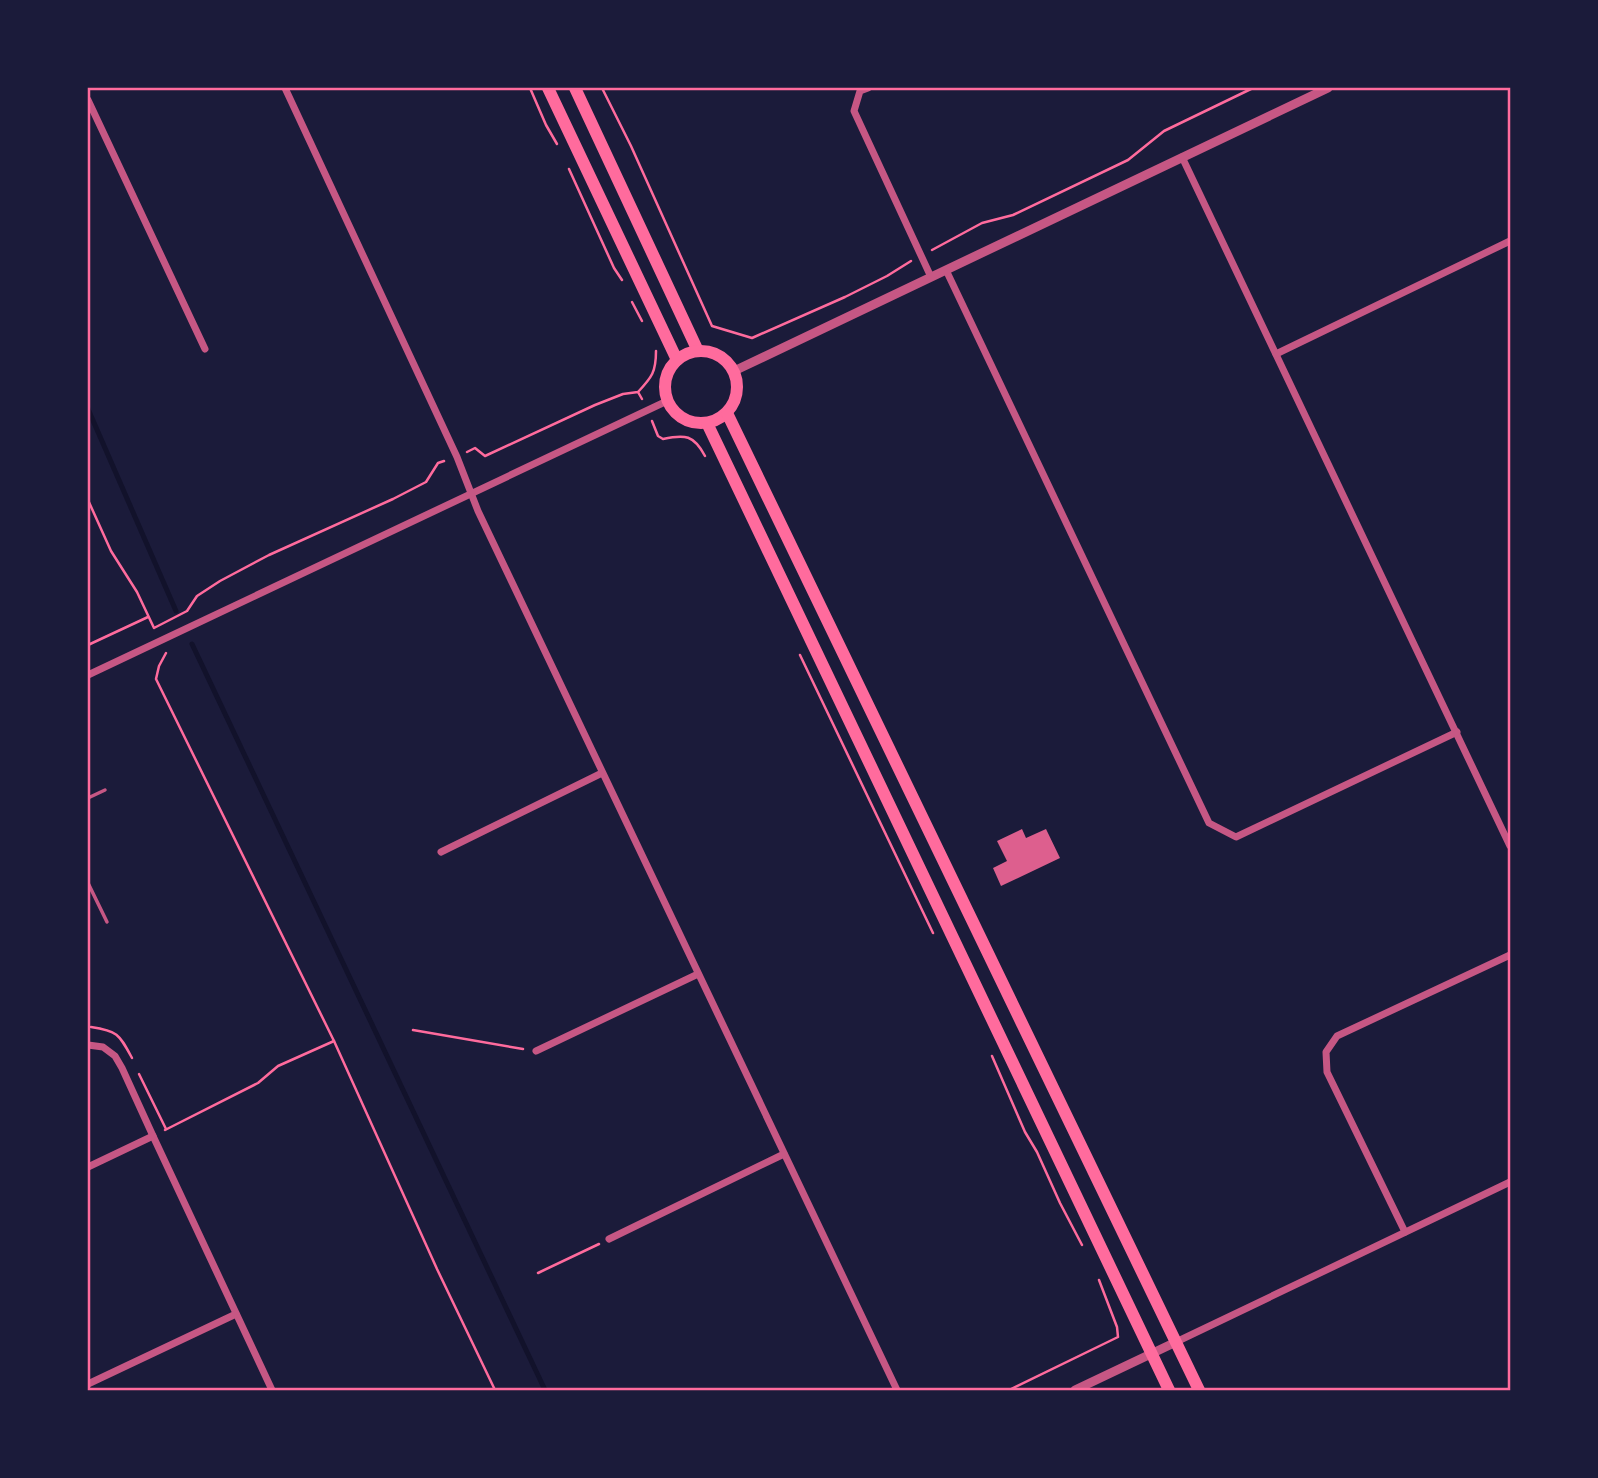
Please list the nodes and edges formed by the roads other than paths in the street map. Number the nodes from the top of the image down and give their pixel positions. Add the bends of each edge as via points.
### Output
1 (285, 88) edge
2 (548, 88) edge
3 (575, 88) edge
4 (868, 88) edge
5 (1328, 88) edge
6 (88, 100) edge
7 (1182, 157) junction
8 (1510, 241) edge
9 (946, 270) junction
10 (931, 277) junction
11 (205, 349) dead end
12 (698, 351) junction
13 (1276, 354) junction
14 (677, 360) junction
15 (734, 371) junction
16 (667, 401) junction
17 (727, 413) junction
18 (708, 423) junction
19 (472, 492) junction
20 (88, 675) edge
21 (1457, 733) junction
22 (602, 773) junction
23 (105, 790) dead end
24 (88, 798) edge
25 (1510, 846) edge
26 (441, 852) dead end
27 (88, 883) edge
28 (107, 922) dead end
29 (1510, 955) edge
30 (698, 974) junction
31 (88, 1045) edge
32 (536, 1051) road end
33 (153, 1136) junction
34 (784, 1154) junction
35 (88, 1167) edge
36 (1510, 1182) edge
37 (1405, 1232) junction
38 (608, 1239) road end
39 (236, 1314) junction
40 (1176, 1342) junction
41 (1152, 1354) junction
42 (88, 1384) edge
43 (272, 1391) edge
44 (897, 1391) edge
45 (1075, 1391) edge
46 (1169, 1391) edge
47 (1199, 1391) edge

1 - 19 street
2 - 14 highway
3 - 12 highway
4 - 10 street via 860,91 854,111
5 - 7 street
6 - 11 street
7 - 9 street
7 - 13 street
8 - 13 street
9 - 10 street
9 - 21 street via 1209,823 1236,837
10 - 15 street
12 - 14 highway
12 - 15 highway via 719,355
13 - 21 street
14 - 16 highway via 666,379
15 - 17 highway via 737,393
16 - 18 highway via 684,419
16 - 19 street
17 - 18 highway
17 - 40 highway
18 - 41 highway
19 - 20 street
19 - 22 street
21 - 25 street
22 - 26 street
22 - 30 street
23 - 24 lane
27 - 28 lane
29 - 37 street via 1338,1036 1326,1052 1327,1072
30 - 32 street
30 - 34 street
31 - 33 street via 103,1047 115,1056
33 - 35 street
33 - 39 street
34 - 38 street
34 - 44 street
36 - 37 street
37 - 40 street
39 - 42 street
39 - 43 street
40 - 41 street
40 - 47 highway
41 - 45 street
41 - 46 highway

